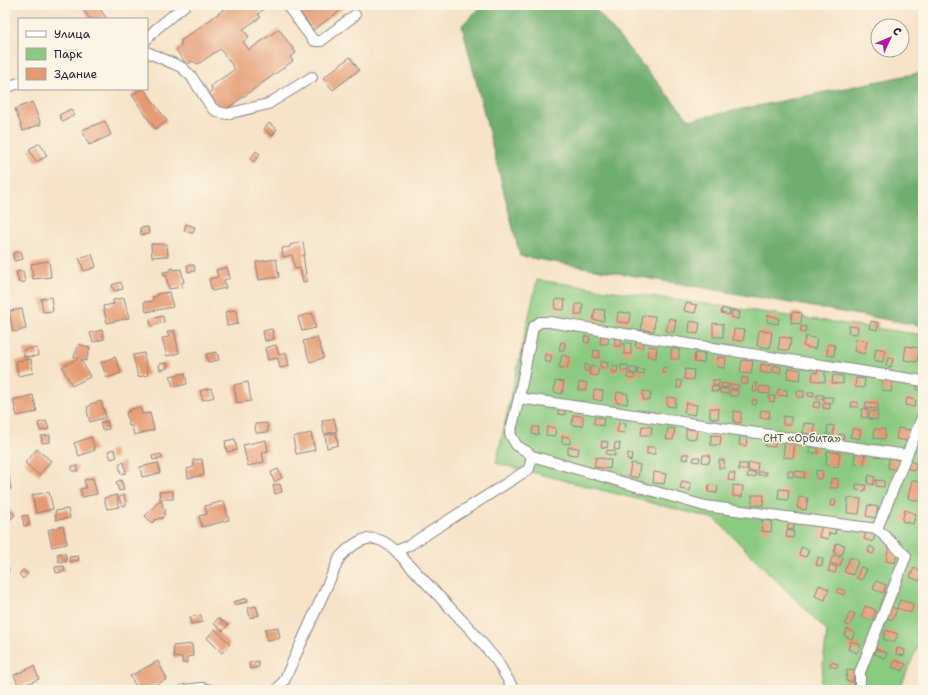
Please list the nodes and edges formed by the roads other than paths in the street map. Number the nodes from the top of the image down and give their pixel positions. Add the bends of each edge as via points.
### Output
1 (185, 5) edge
2 (287, 5) edge
3 (355, 15) dead end
4 (148, 38) edge
5 (148, 52) edge
6 (312, 77) dead end
7 (18, 83) edge
8 (5, 88) edge
9 (923, 381) edge
10 (519, 398) junction
11 (923, 415) edge
12 (907, 455) junction
13 (532, 456) junction
14 (877, 528) junction
15 (396, 551) junction
16 (206, 689) edge
17 (184, 690) edge
18 (277, 690) edge
19 (514, 690) edge
20 (860, 690) edge

1 - 4 street
2 - 3 street via 316,41
5 - 6 street via 181,67 191,76 212,108 227,114 268,104
7 - 8 street
9 - 10 street via 540,322 533,327
10 - 12 street
10 - 13 street via 510,434 517,446
11 - 12 street
12 - 14 street
13 - 14 street via 705,506
13 - 15 street via 529,469 408,546
14 - 20 street via 906,556 860,672
15 - 18 street via 383,541 367,539 356,542 340,557 284,681
15 - 19 street via 472,631 496,661
16 - 17 street

